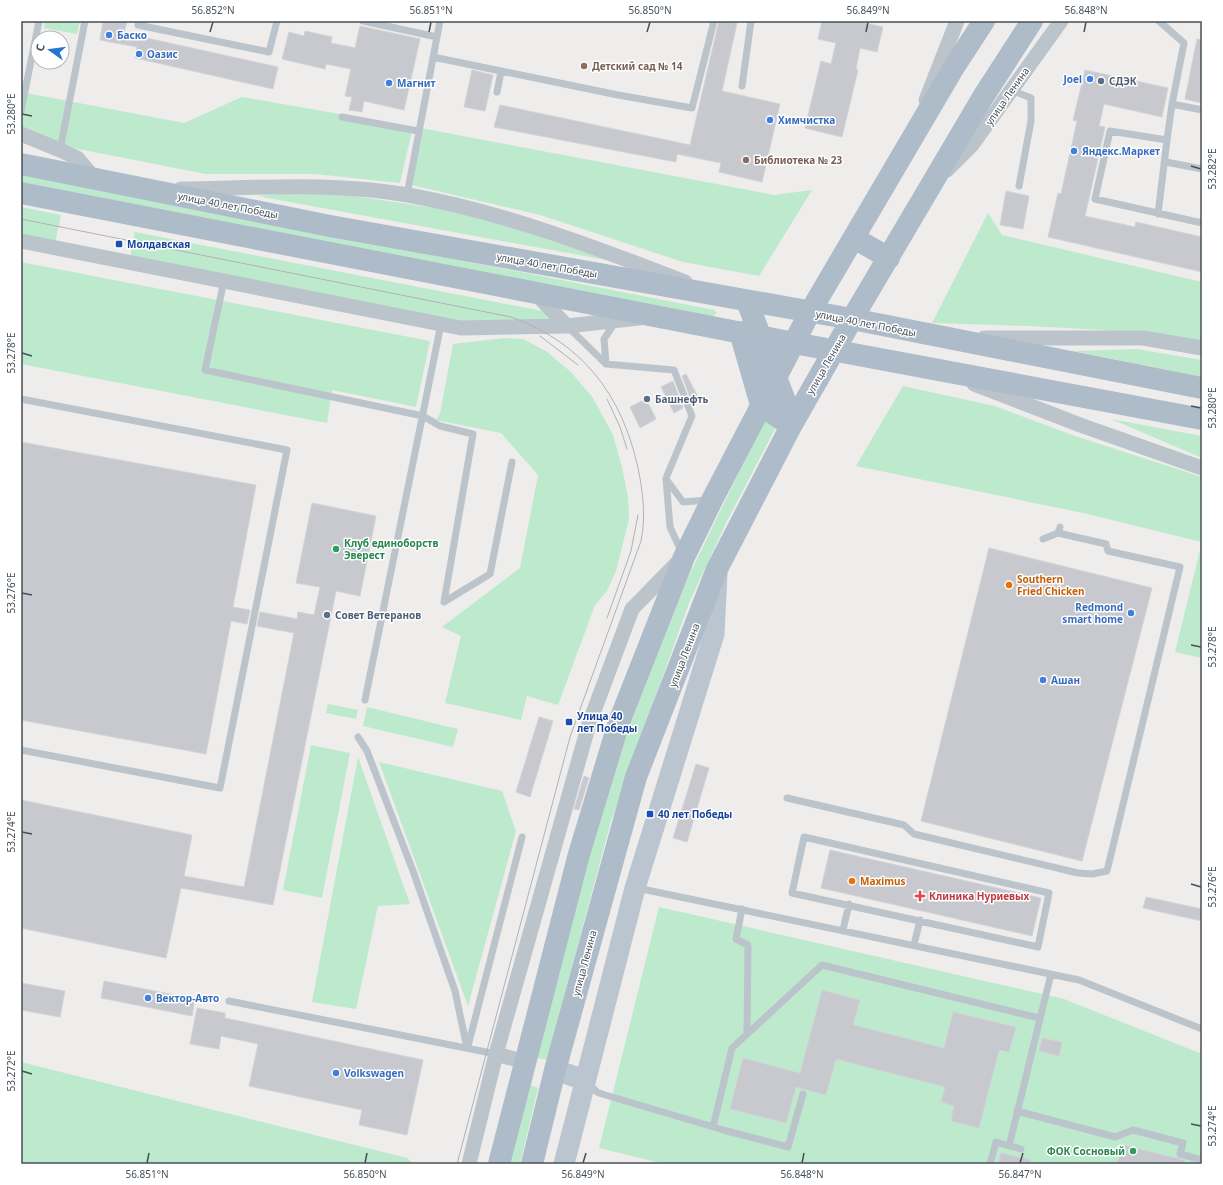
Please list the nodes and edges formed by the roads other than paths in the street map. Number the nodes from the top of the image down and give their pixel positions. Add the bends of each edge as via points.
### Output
1 (39, 21) edge
2 (85, 21) edge
3 (139, 21) edge
4 (277, 21) edge
5 (363, 21) edge
6 (440, 21) edge
7 (714, 21) edge
8 (750, 21) edge
9 (957, 21) edge
10 (984, 21) edge
11 (1032, 21) edge
12 (1061, 21) edge
13 (1159, 21) edge
14 (437, 38) junction
15 (433, 57) junction
16 (501, 72) junction
17 (24, 75) edge
18 (742, 86) dead end
19 (1011, 90) junction
20 (497, 92) dead end
21 (1172, 104) junction
22 (1202, 110) edge
23 (21, 111) edge
24 (342, 117) dead end
25 (418, 131) junction
26 (21, 134) edge
27 (1167, 140) junction
28 (906, 148) junction
29 (60, 150) junction
30 (1166, 162) junction
31 (21, 164) edge
32 (1202, 170) edge
33 (96, 178) junction
34 (932, 185) junction
35 (1019, 186) dead end
36 (152, 190) junction
37 (21, 193) edge
38 (407, 195) junction
39 (1158, 214) junction
40 (1202, 223) edge
41 (854, 238) junction
42 (21, 241) edge
43 (889, 258) junction
44 (224, 280) junction
45 (534, 292) junction
46 (722, 296) junction
47 (747, 300) junction
48 (810, 312) junction
49 (658, 316) junction
50 (852, 319) junction
51 (616, 321) junction
52 (441, 324) junction
53 (567, 326) junction
54 (716, 327) junction
55 (740, 332) junction
56 (761, 336) junction
57 (942, 337) junction
58 (794, 343) junction
59 (1202, 348) edge
60 (834, 350) junction
61 (606, 364) junction
62 (936, 369) junction
63 (777, 375) junction
64 (1202, 388) edge
65 (21, 399) edge
66 (761, 405) junction
67 (422, 416) junction
68 (1202, 419) edge
69 (792, 424) junction
70 (512, 462) dead end
71 (1202, 468) edge
72 (666, 478) junction
73 (712, 500) junction
74 (1043, 539) dead end
75 (684, 556) junction
76 (717, 569) junction
77 (365, 700) dead end
78 (358, 737) dead end
79 (21, 750) edge
80 (787, 798) dead end
81 (522, 837) dead end
82 (635, 888) junction
83 (849, 904) junction
84 (742, 909) junction
85 (920, 920) junction
86 (843, 930) junction
87 (914, 945) junction
88 (1052, 974) junction
89 (229, 1001) dead end
90 (1039, 1018) junction
91 (1202, 1029) edge
92 (747, 1033) junction
93 (467, 1048) junction
94 (496, 1054) junction
95 (525, 1062) junction
96 (555, 1070) junction
97 (585, 1080) junction
98 (803, 1094) dead end
99 (1017, 1111) junction
100 (713, 1127) junction
101 (1009, 1146) junction
102 (1021, 1149) dead end
103 (1202, 1160) edge
104 (469, 1164) edge
105 (499, 1164) edge
106 (532, 1164) edge
107 (564, 1164) edge
108 (990, 1164) edge

1 - 17 lane
2 - 29 lane
3 - 4 lane via 138,25 269,52
5 - 14 lane
6 - 14 lane
7 - 16 lane via 692,108
8 - 18 lane
9 - 28 street
10 - 28 main road
11 - 34 main road, улица Ленина via 983,97
12 - 19 street, улица Ленина
13 - 21 lane via 1184,44
14 - 15 lane
15 - 16 lane
15 - 25 lane
16 - 20 lane
17 - 23 lane
19 - 34 street, улица Ленина via 972,145
19 - 35 lane via 1031,98 1031,121
21 - 22 lane
21 - 27 lane
24 - 25 lane
25 - 38 lane
26 - 29 street
27 - 30 lane
27 - 39 lane via 1110,131 1095,199
28 - 41 main road
29 - 33 street via 77,158
30 - 32 lane
30 - 39 lane
31 - 33 main road, улица 40 лет Победы
33 - 36 main road, улица 40 лет Победы
34 - 43 main road, улица Ленина
36 - 38 street, улица 40 лет Победы via 319,186
36 - 46 main road, улица 40 лет Победы via 330,226
37 - 45 main road
38 - 46 street, улица 40 лет Победы via 535,227
39 - 40 lane
41 - 43 main road
41 - 48 main road
42 - 44 street
43 - 50 main road, улица Ленина
44 - 52 street
44 - 67 lane via 204,370
45 - 49 main road
45 - 53 street
46 - 47 main road, улица 40 лет Победы
46 - 54 main road
47 - 48 main road, улица 40 лет Победы
47 - 56 main road
48 - 50 main road, улица 40 лет Победы
48 - 58 main road
49 - 51 street
49 - 54 main road
50 - 57 main road, улица 40 лет Победы
50 - 60 main road, улица Ленина
51 - 53 street
51 - 61 lane via 604,338
52 - 53 street via 461,328
52 - 67 lane
53 - 61 lane
54 - 55 main road
55 - 56 main road
55 - 66 main road
56 - 58 main road
56 - 63 main road
57 - 59 street, улица 40 лет Победы via 1142,338
57 - 62 main road
57 - 64 main road, улица 40 лет Победы
58 - 60 main road
58 - 63 main road
60 - 62 main road
60 - 69 main road, улица Ленина
61 - 72 lane via 674,370 692,416
62 - 68 main road
62 - 71 street via 1083,426
63 - 66 main road
63 - 69 main road
65 - 79 lane via 287,450 220,788
66 - 69 main road
66 - 73 main road
67 - 70 lane via 440,426 473,434 444,602 490,574
67 - 77 lane
69 - 76 main road, улица Ленина
72 - 73 lane via 683,502
72 - 75 lane via 670,527
73 - 75 main road
74 - 80 lane via 1059,530 1106,544 1108,551 1180,567 1107,870 1092,874 1078,873 914,834 904,825
75 - 94 street via 632,609 589,724
75 - 95 main road via 619,722 579,854
76 - 82 street via 714,634
76 - 96 main road, улица Ленина via 636,777
78 - 93 lane via 367,751 414,871 455,991
81 - 93 lane
82 - 84 lane
82 - 97 street
83 - 85 lane
83 - 85 lane via 792,892 804,837 1049,893 1038,947
83 - 86 lane
84 - 86 lane
84 - 92 lane via 736,939 748,945
85 - 87 lane
86 - 87 lane
87 - 88 lane
88 - 90 lane
88 - 91 lane via 1080,980
89 - 93 lane
90 - 92 lane via 822,965
90 - 99 lane
92 - 100 lane via 732,1048
93 - 94 lane
94 - 95 street
94 - 104 street
95 - 96 main road
95 - 105 main road
96 - 97 street
96 - 106 main road, улица Ленина
97 - 100 lane via 602,1094
97 - 107 street
98 - 100 lane via 788,1147
99 - 101 lane
99 - 103 lane via 1115,1137 1133,1130 1183,1143 1180,1154
101 - 102 lane
101 - 108 lane via 996,1142

